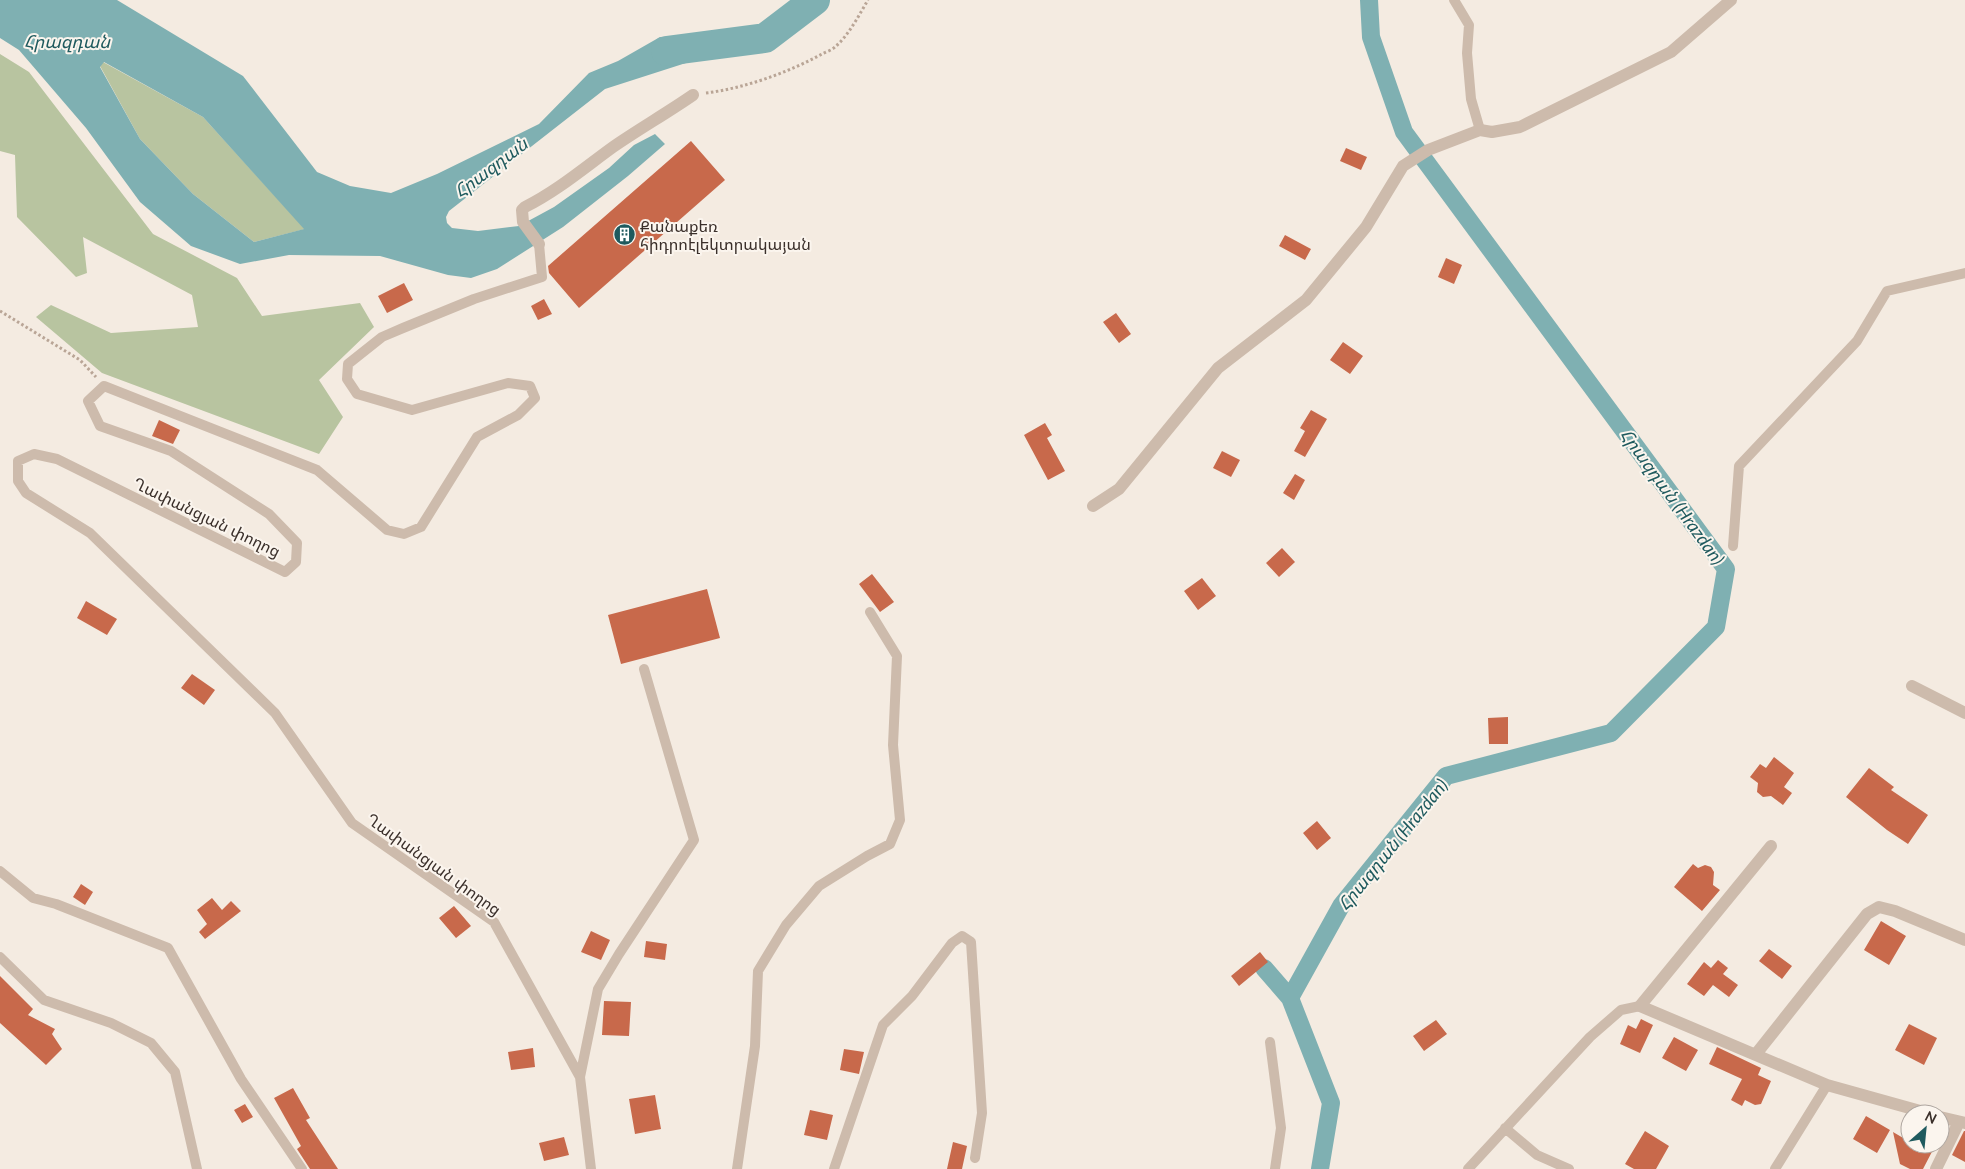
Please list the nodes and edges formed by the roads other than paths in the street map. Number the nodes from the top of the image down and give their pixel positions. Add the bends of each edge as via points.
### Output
1 (1454, 0) edge
2 (1731, 0) edge
3 (693, 95) road end
4 (1480, 130) junction
5 (539, 244) joint
6 (1965, 273) edge
7 (1093, 506) dead end
8 (1734, 546) dead end
9 (870, 612) dead end
10 (644, 669) dead end
11 (1912, 686) dead end
12 (1965, 713) edge
13 (1771, 846) dead end
14 (0, 871) edge
15 (1965, 940) edge
16 (0, 957) edge
17 (1640, 1006) junction
18 (1270, 1042) dead end
19 (1756, 1054) junction
20 (580, 1077) junction
21 (1827, 1085) junction
22 (1900, 1105) edge
23 (1962, 1122) edge
24 (1505, 1128) junction
25 (975, 1158) dead end
26 (198, 1169) edge
27 (302, 1169) edge
28 (591, 1169) edge
29 (737, 1169) edge
30 (834, 1169) edge
31 (1275, 1169) edge
32 (1468, 1169) edge
33 (1569, 1169) edge
34 (1775, 1169) edge
35 (1936, 1169) edge

1 - 4 lane via 1469,25 1471,100
2 - 4 street via 1671,52 1520,127 1492,132
3 - 5 street via 525,207 522,210 523,222
4 - 7 street via 1428,150 1403,166 1366,227 1306,300 1218,368 1119,488
5 - 20 lane, Ղափանցյան փողոց via 542,277 474,299 382,337 348,364 347,379 357,394 412,410 508,383 530,386 535,398 518,414 477,437 421,527 404,534 387,530 317,470 104,386 88,401 100,426 171,451 269,514 297,543 296,562 285,572 56,459 34,454 18,461 18,481 26,493 90,533 275,713 352,823 494,922
6 - 8 lane via 1887,292 1857,340 1739,466
9 - 29 lane via 897,656 893,745 900,820 890,844 820,886 786,925 758,971 755,1046
10 - 20 lane via 694,840 598,989
11 - 12 street
13 - 17 street
14 - 27 lane via 33,898 168,948 241,1079
15 - 19 street via 1879,907 1867,914
16 - 26 lane via 44,1000 112,1023 151,1043 175,1072
17 - 19 street
17 - 24 lane via 1622,1010 1590,1037
18 - 31 lane via 1281,1128
19 - 21 street
20 - 28 lane, Ղափանցյան փողոց
21 - 22 street
21 - 34 lane
23 - 35 street
24 - 32 lane
24 - 33 lane via 1537,1155
25 - 30 lane via 982,1113 971,942 962,936 952,943 912,996 883,1025

